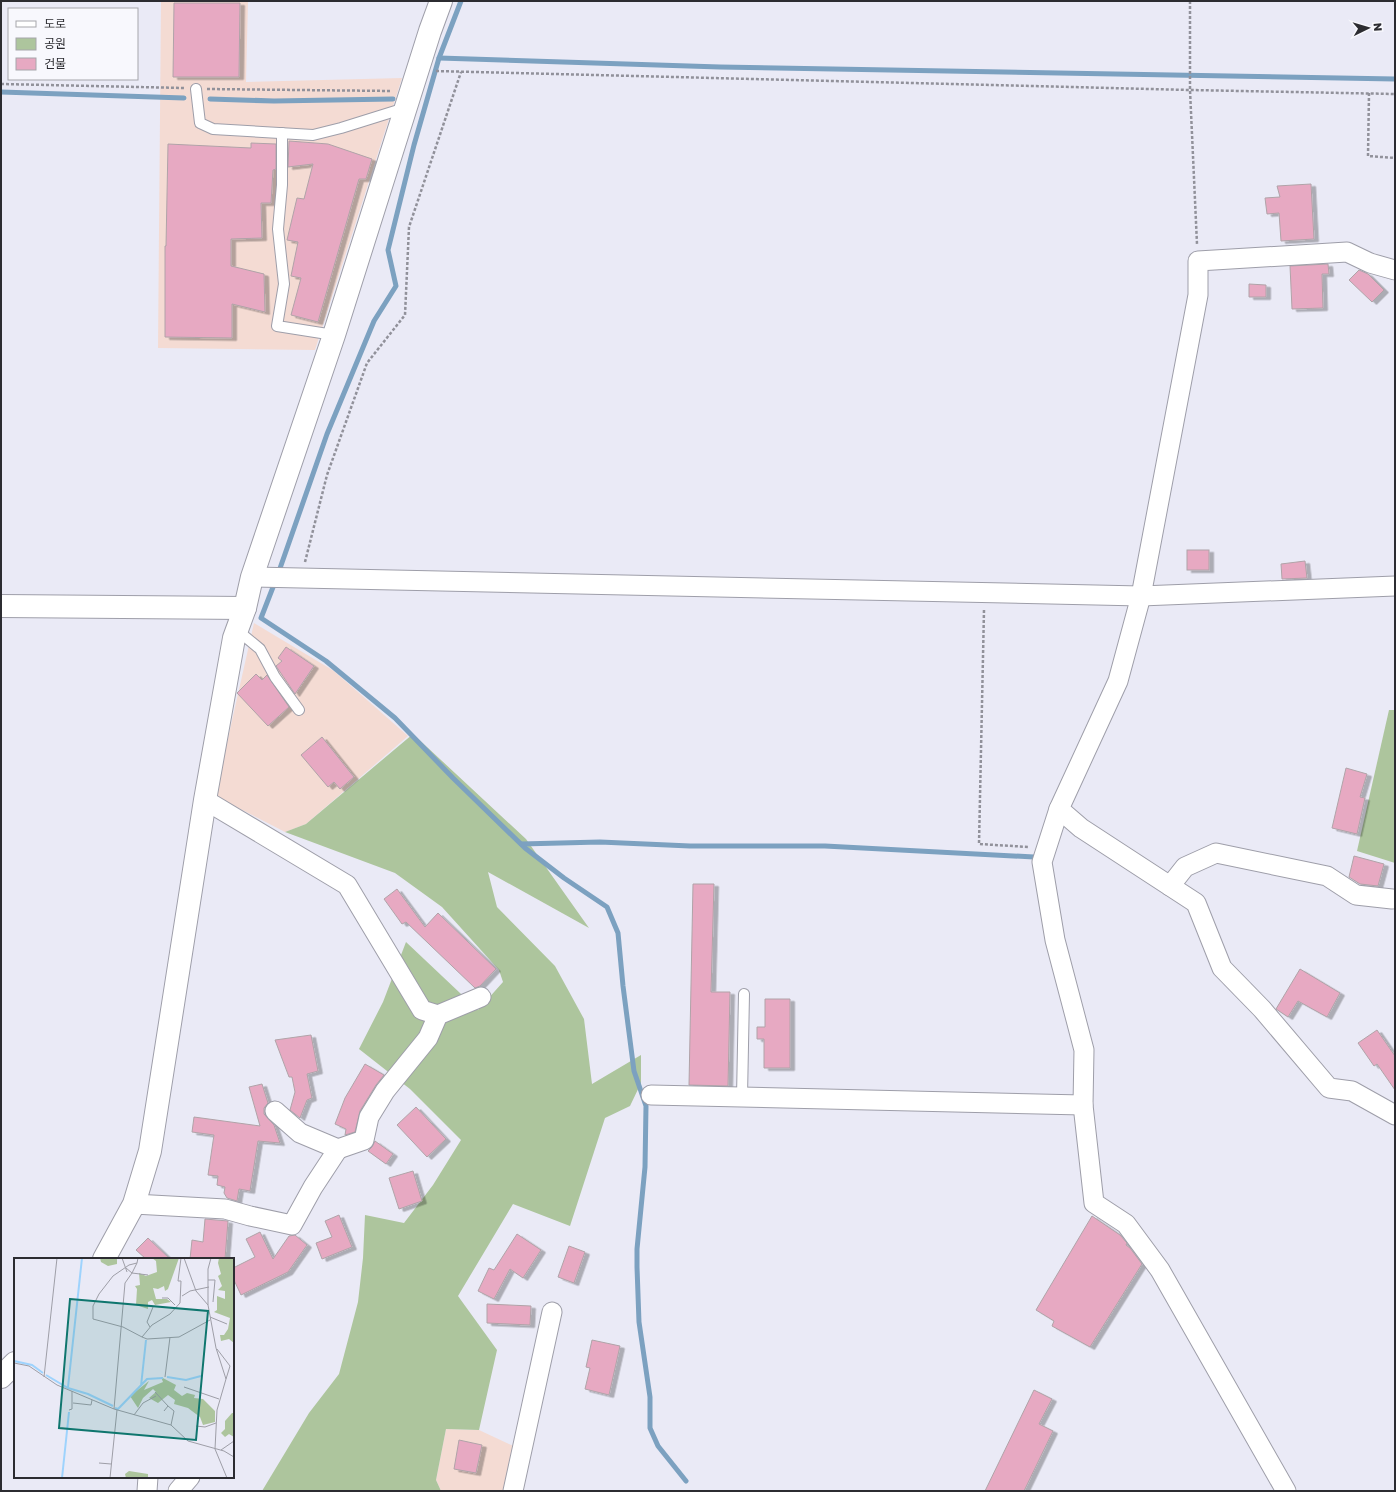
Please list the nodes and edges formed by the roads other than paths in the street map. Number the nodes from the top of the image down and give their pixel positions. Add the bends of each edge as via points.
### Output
1 (441, 1) edge
2 (196, 88) dead end
3 (405, 108) junction
4 (282, 133) junction
5 (1395, 270) edge
6 (334, 335) junction
7 (276, 578) junction
8 (1395, 586) edge
9 (1141, 596) junction
10 (1, 606) edge
11 (245, 608) junction
12 (237, 630) junction
13 (299, 710) dead end
14 (205, 800) junction
15 (1059, 809) junction
16 (1170, 886) junction
17 (1392, 899) dead end
18 (744, 994) dead end
19 (481, 997) dead end
20 (438, 1015) junction
21 (650, 1095) dead end
22 (742, 1096) junction
23 (1083, 1105) junction
24 (275, 1111) dead end
25 (1395, 1115) edge
26 (338, 1149) junction
27 (134, 1204) junction
28 (105, 1258) edge
29 (552, 1312) dead end
30 (14, 1364) edge
31 (1, 1377) edge
32 (148, 1478) edge
33 (189, 1478) edge
34 (147, 1491) edge
35 (178, 1491) edge
36 (513, 1491) edge
37 (1286, 1491) edge

1 - 3 street
2 - 4 lane via 200,123 213,129
3 - 4 lane via 313,135
3 - 6 street
4 - 6 lane via 282,185 278,229 284,284 277,326
5 - 9 street via 1370,263 1347,252 1198,261 1198,295
6 - 7 street
7 - 9 street
7 - 11 street
8 - 9 street
9 - 15 street via 1118,681
10 - 11 street
11 - 12 street
12 - 13 lane via 260,649 275,677
12 - 14 street
14 - 20 street via 347,885 422,1010
14 - 27 street via 150,1151
15 - 16 street via 1081,828
15 - 23 street via 1042,862 1055,940 1084,1050
16 - 17 street via 1185,867 1216,853 1326,876 1356,896
16 - 25 street via 1196,903 1222,968 1262,1009 1329,1088 1352,1090
18 - 22 lane
19 - 20 street
20 - 26 street via 428,1038 385,1091 368,1117 364,1140
21 - 22 street
22 - 23 street
23 - 37 street via 1094,1203 1126,1224 1160,1270
24 - 26 street via 300,1133
26 - 27 street via 292,1225 226,1209
27 - 28 street
29 - 36 street
30 - 31 street
32 - 34 street
33 - 35 street

